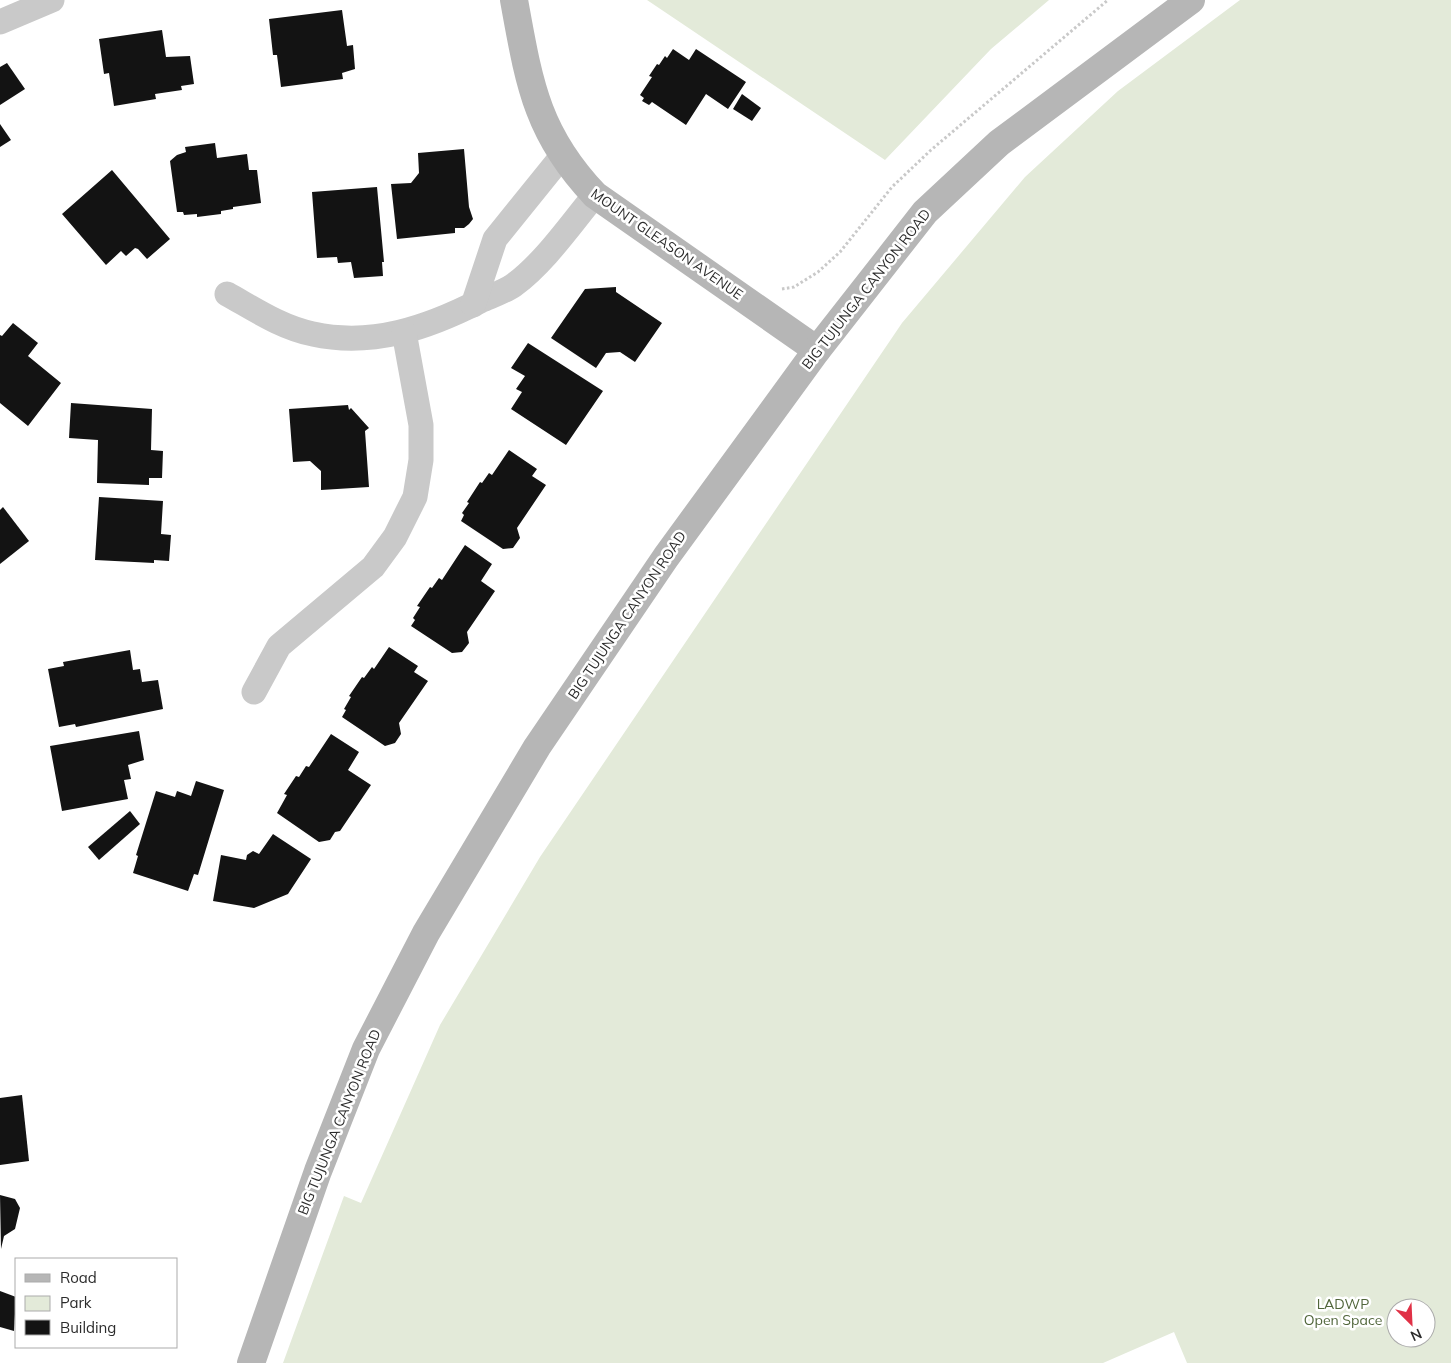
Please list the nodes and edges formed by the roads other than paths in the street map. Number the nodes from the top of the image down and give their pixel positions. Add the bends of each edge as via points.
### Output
1 (52, 0) edge
2 (514, 0) edge
3 (1191, 0) edge
4 (0, 22) edge
5 (562, 156) junction
6 (595, 196) junction
7 (227, 294) dead end
8 (473, 305) junction
9 (404, 332) junction
10 (816, 350) junction
11 (254, 692) dead end
12 (251, 1363) edge

1 - 4 street
2 - 5 street, MOUNT GLEASON AVENUE via 527,73 541,116
3 - 10 street, BIG TUJUNGA CANYON ROAD via 999,143 925,212
5 - 6 street, MOUNT GLEASON AVENUE
5 - 8 street via 495,239
6 - 8 street via 543,257 514,285
6 - 10 street, MOUNT GLEASON AVENUE
7 - 9 street via 278,322 312,334 360,338
8 - 9 street
9 - 11 street via 421,426 414,496 395,537 373,567 279,646
10 - 12 street, BIG TUJUNGA CANYON ROAD via 666,557 543,739 426,933 366,1049 314,1180

